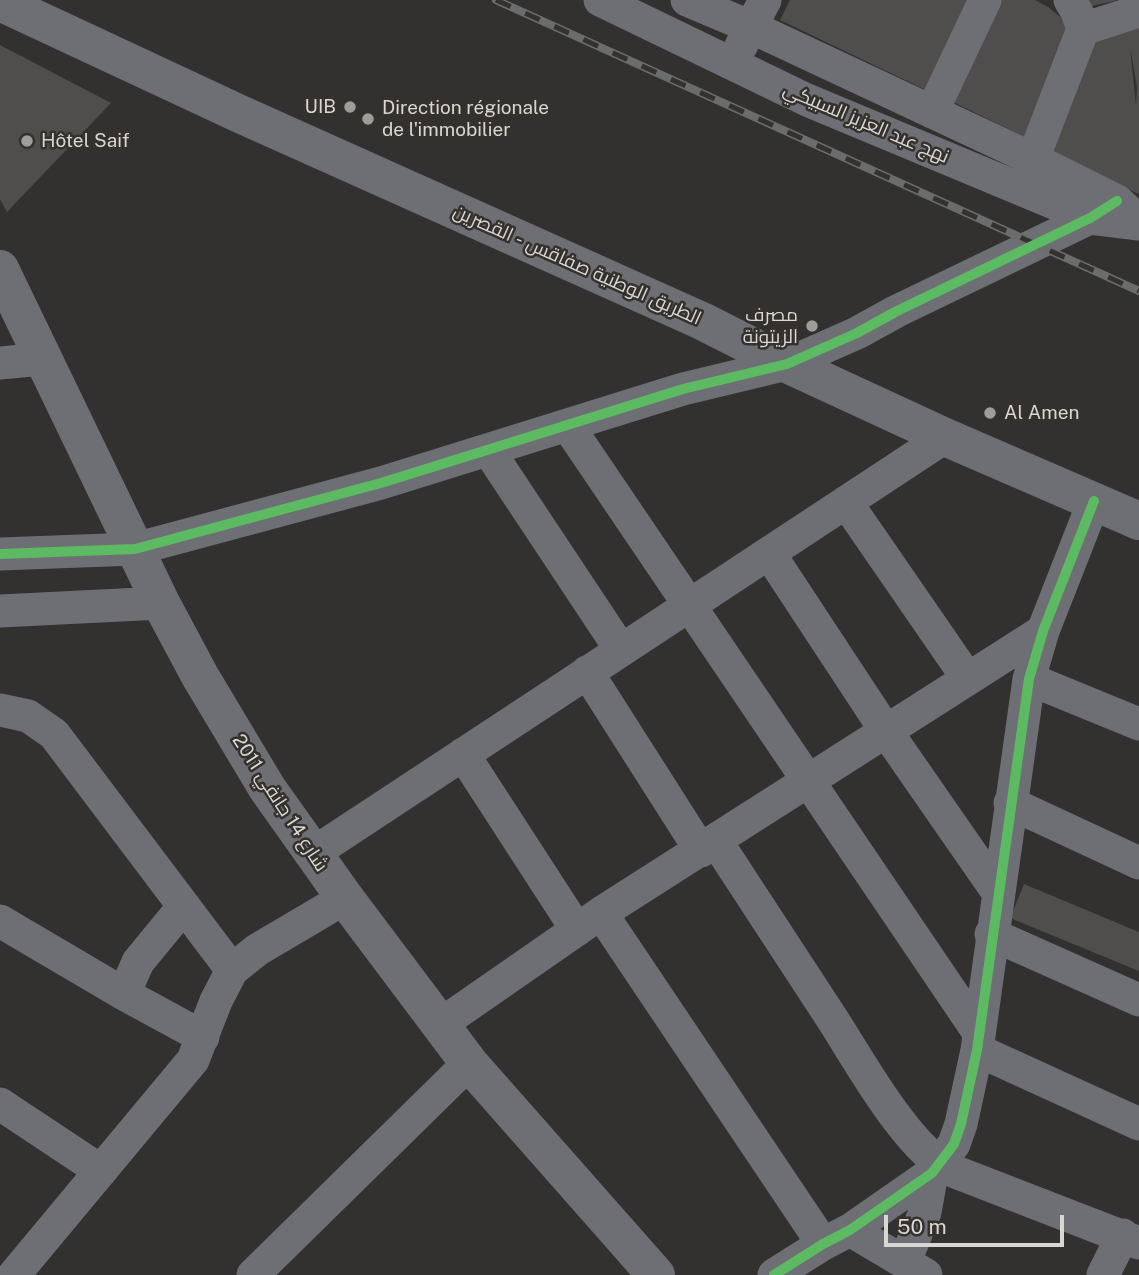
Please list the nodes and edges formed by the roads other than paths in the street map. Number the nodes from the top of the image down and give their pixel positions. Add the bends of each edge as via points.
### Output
1 (600, 0) edge
2 (687, 0) edge
3 (985, 0) edge
4 (5, 6) edge
5 (1139, 11) edge
6 (758, 14) edge
7 (1076, 15) edge
8 (732, 64) junction
9 (932, 112) junction
10 (1033, 159) junction
11 (1121, 216) edge
12 (0, 268) edge
13 (42, 359) junction
14 (0, 363) edge
15 (787, 364) junction
16 (568, 426) junction
17 (945, 437) junction
18 (489, 451) junction
19 (1094, 501) junction
20 (846, 502) junction
21 (1139, 521) edge
22 (135, 549) junction
23 (769, 552) junction
24 (0, 554) edge
25 (161, 603) junction
26 (688, 606) junction
27 (0, 611) edge
28 (1044, 631) junction
29 (621, 650) junction
30 (587, 673) junction
31 (968, 678) junction
32 (1029, 680) junction
33 (0, 710) edge
34 (1139, 724) edge
35 (886, 731) junction
36 (463, 754) junction
37 (807, 781) junction
38 (1010, 803) junction
39 (708, 846) junction
40 (312, 854) junction
41 (1139, 863) edge
42 (997, 891) junction
43 (345, 898) junction
44 (184, 906) junction
45 (589, 921) junction
46 (2, 925) edge
47 (991, 934) junction
48 (232, 970) junction
49 (124, 994) junction
50 (1139, 1000) edge
51 (440, 1024) junction
52 (204, 1037) junction
53 (978, 1041) junction
54 (469, 1063) junction
55 (0, 1104) edge
56 (1139, 1124) edge
57 (935, 1169) junction
58 (101, 1171) junction
59 (836, 1237) junction
60 (1131, 1239) edge
61 (915, 1268) edge
62 (13, 1275) edge
63 (253, 1275) edge
64 (656, 1275) edge
65 (774, 1275) edge
66 (1103, 1275) edge

1 - 8 street, نهج عبد العزيز السبيكي
2 - 6 street, نهج عبد العزيز السبيكي
3 - 9 street
4 - 15 main road, الطريق الوطنية صفاقس - القصرين via 702,321
5 - 7 street
6 - 8 street
6 - 9 street, نهج عبد العزيز السبيكي
7 - 10 street
8 - 11 street, نهج عبد العزيز السبيكي via 807,100
9 - 10 street, نهج عبد العزيز السبيكي
10 - 11 street, نهج عبد العزيز السبيكي
11 - 15 street via 897,311
12 - 13 main road, شارع 14 جانفي 2011
13 - 14 street
13 - 22 main road, شارع 14 جانفي 2011
15 - 16 street via 683,389
15 - 17 main road, الطريق الوطنية صفاقس - القصرين
16 - 18 street
16 - 26 street
17 - 19 main road, الطريق الوطنية صفاقس - القصرين
17 - 20 street
18 - 22 street
18 - 29 street
19 - 21 main road, الطريق الوطنية صفاقس - القصرين
19 - 28 street
20 - 23 street
20 - 31 street
22 - 24 street
22 - 25 main road, شارع 14 جانفي 2011
23 - 26 street
23 - 35 street
25 - 27 street
25 - 40 main road, شارع 14 جانفي 2011 via 267,789
26 - 29 street
26 - 37 street
28 - 31 street
28 - 32 street
29 - 30 street
30 - 36 street
30 - 39 street
31 - 35 street
32 - 34 street
32 - 38 street
33 - 44 street via 28,716 54,734
35 - 37 street
35 - 42 street
36 - 40 street
36 - 45 street
37 - 39 street
37 - 53 street
38 - 41 street
38 - 42 street
39 - 45 street
39 - 57 street
40 - 43 main road, شارع 14 جانفي 2011
42 - 47 street
43 - 48 street
43 - 51 main road, شارع 14 جانفي 2011
44 - 48 street
44 - 49 street via 138,962
45 - 51 street
45 - 59 street
46 - 49 street
47 - 50 street
47 - 53 street
48 - 52 street
49 - 52 street
51 - 54 main road, شارع 14 جانفي 2011
52 - 58 street via 178,1080
53 - 56 street
53 - 57 street via 961,1124 954,1144
54 - 63 street
54 - 64 main road, شارع 14 جانفي 2011
55 - 58 street
57 - 59 street
57 - 60 street
57 - 61 street
58 - 62 street
59 - 61 street
59 - 65 street
60 - 66 street

